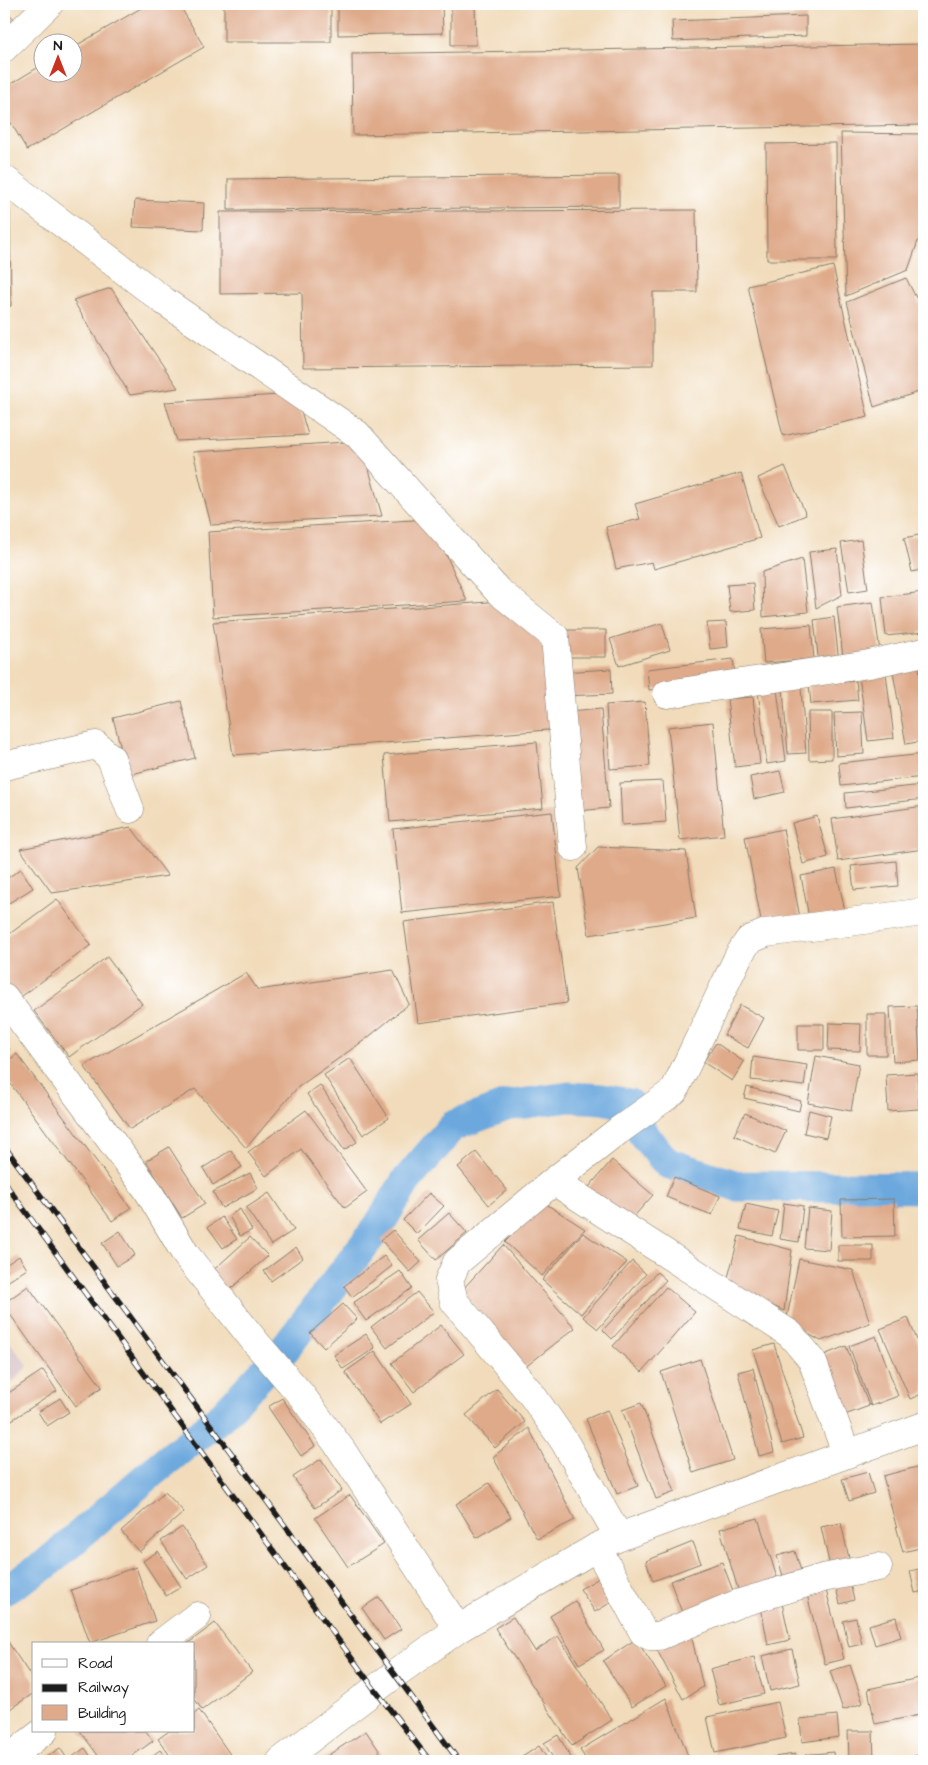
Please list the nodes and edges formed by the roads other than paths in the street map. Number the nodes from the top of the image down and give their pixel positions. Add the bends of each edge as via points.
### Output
1 (48, 4) edge
2 (4, 48) edge
3 (4, 179) edge
4 (924, 652) edge
5 (667, 694) dead end
6 (4, 766) edge
7 (130, 810) dead end
8 (573, 847) dead end
9 (924, 912) edge
10 (4, 997) edge
11 (554, 1181) junction
12 (924, 1426) edge
13 (846, 1453) junction
14 (608, 1542) junction
15 (878, 1567) dead end
16 (197, 1616) dead end
17 (458, 1629) junction
18 (163, 1642) edge
19 (43, 1732) edge
20 (5, 1761) edge
21 (281, 1761) edge

1 - 2 street
3 - 8 street via 164,301 356,434 498,591 556,637
4 - 5 street via 868,664
6 - 7 street via 96,745 111,758
9 - 11 street via 766,933 749,940 674,1091
10 - 17 street via 147,1189 186,1255 302,1396 341,1449
11 - 13 street via 790,1334 812,1360
11 - 14 street via 457,1262 450,1280 454,1301 532,1395 564,1440
12 - 13 street
13 - 14 street
14 - 15 street via 643,1632 650,1636 659,1636 737,1604 823,1578
14 - 17 street
16 - 18 street
17 - 21 street
19 - 20 street

